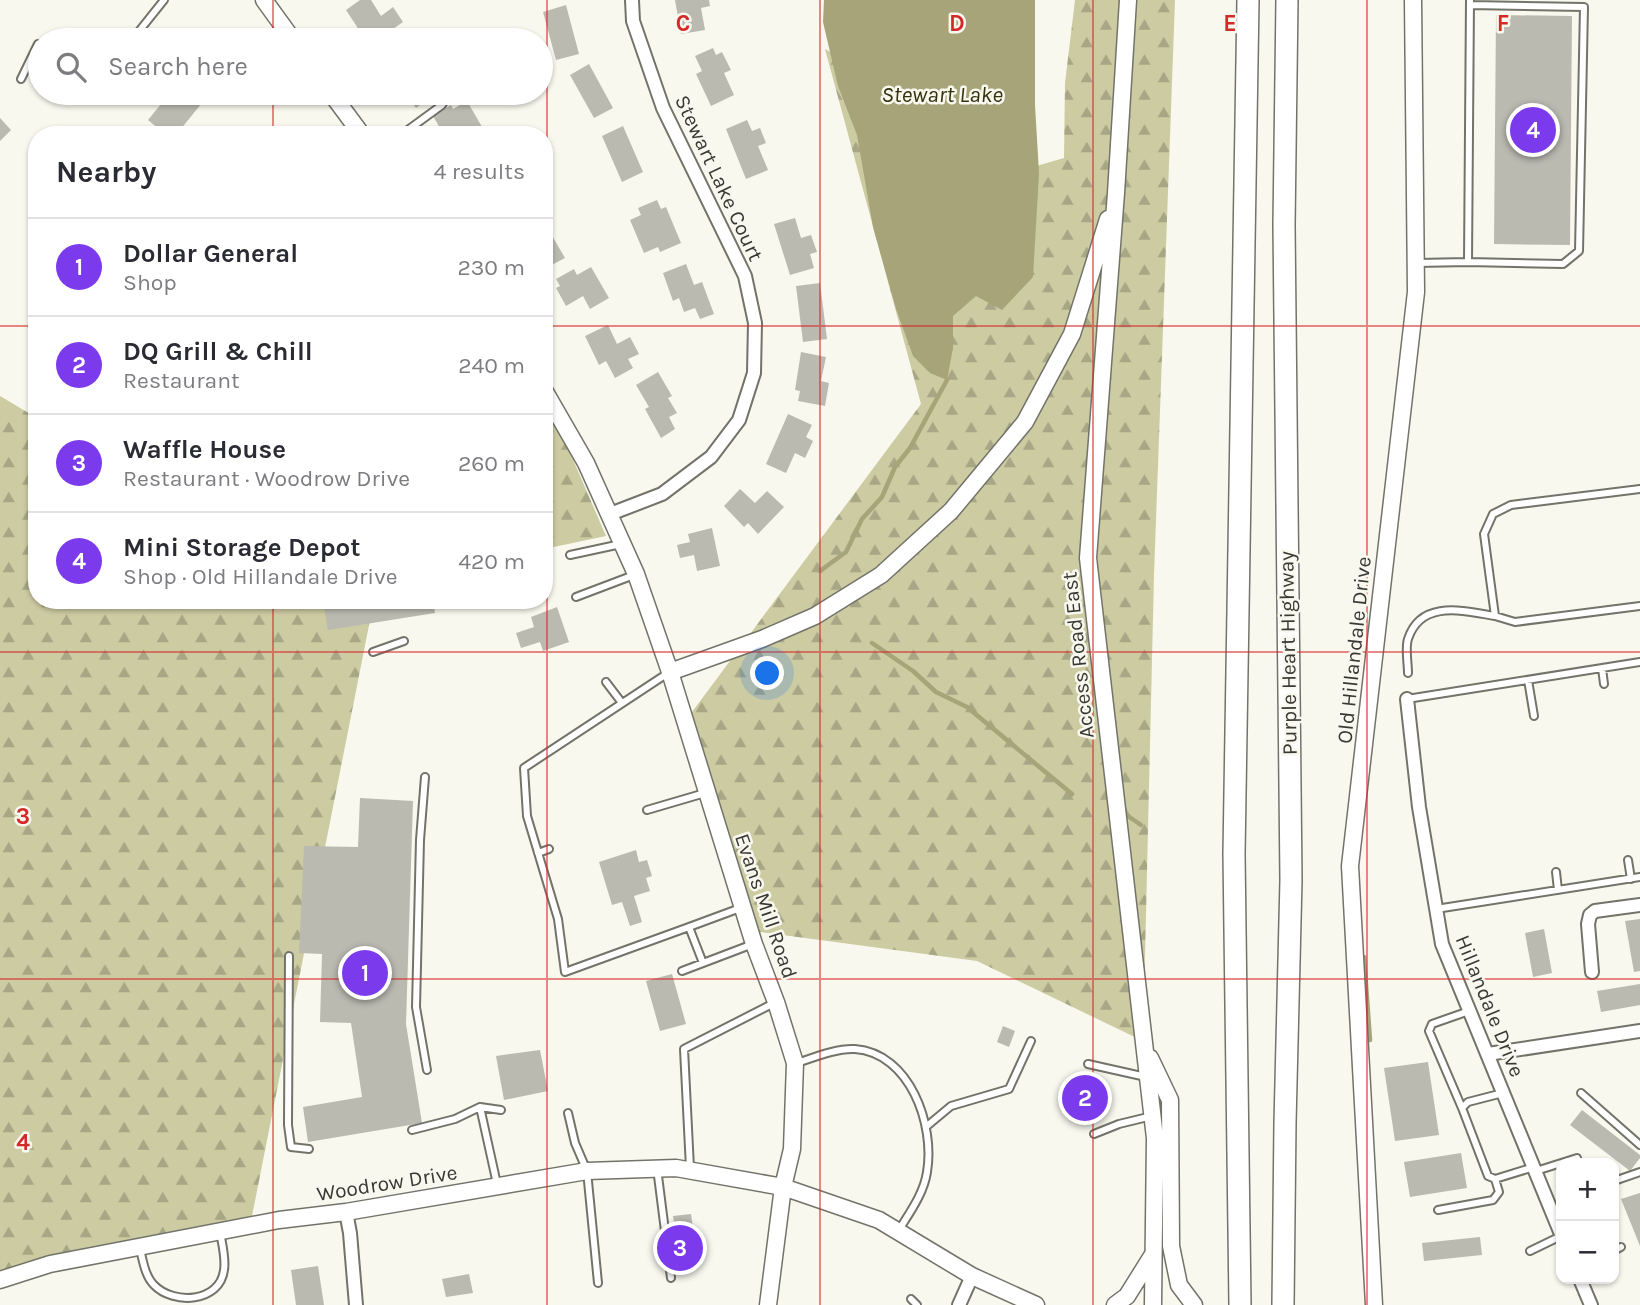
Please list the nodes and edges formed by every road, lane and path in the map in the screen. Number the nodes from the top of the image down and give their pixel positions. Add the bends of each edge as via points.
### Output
1 (163, 0) edge
2 (264, 0) edge
3 (632, 0) edge
4 (1128, 0) edge
5 (1248, 0) edge
6 (1287, 0) edge
7 (1413, 0) edge
8 (1470, 3) edge
9 (141, 28) edge
10 (284, 28) edge
11 (28, 65) edge
12 (21, 79) dead end
13 (341, 105) edge
14 (443, 105) edge
15 (356, 126) edge
16 (414, 126) edge
17 (1116, 193) junction
18 (1468, 262) junction
19 (1415, 263) junction
20 (553, 406) edge
21 (1640, 489) edge
22 (610, 514) junction
23 (623, 544) junction
24 (570, 555) dead end
25 (636, 574) junction
26 (576, 597) dead end
27 (1640, 606) edge
28 (1495, 616) junction
29 (404, 641) dead end
30 (373, 652) dead end
31 (1640, 662) edge
32 (1602, 668) junction
33 (670, 672) junction
34 (1408, 673) dead end
35 (1528, 680) junction
36 (606, 682) dead end
37 (1604, 684) dead end
38 (1408, 699) joint
39 (622, 703) junction
40 (1534, 716) dead end
41 (425, 777) dead end
42 (707, 793) junction
43 (647, 810) dead end
44 (550, 849) dead end
45 (538, 853) junction
46 (1628, 860) dead end
47 (1556, 873) dead end
48 (1640, 877) edge
49 (1631, 879) junction
50 (1558, 890) junction
51 (1640, 905) edge
52 (743, 907) junction
53 (1436, 909) junction
54 (689, 927) junction
55 (754, 944) junction
56 (289, 956) dead end
57 (703, 964) junction
58 (682, 971) dead end
59 (1592, 972) dead end
60 (776, 1002) junction
61 (1470, 1010) junction
62 (1640, 1031) edge
63 (1031, 1041) dead end
64 (1144, 1044) junction
65 (1488, 1054) junction
66 (795, 1063) junction
67 (1088, 1064) dead end
68 (427, 1070) dead end
69 (1148, 1077) junction
70 (1503, 1093) junction
71 (1581, 1093) dead end
72 (480, 1107) junction
73 (1462, 1108) junction
74 (502, 1110) dead end
75 (568, 1113) dead end
76 (1152, 1116) junction
77 (927, 1126) junction
78 (412, 1130) dead end
79 (1094, 1133) dead end
80 (1640, 1146) edge
81 (309, 1149) dead end
82 (1556, 1164) edge
83 (657, 1168) junction
84 (1535, 1169) junction
85 (690, 1170) junction
86 (587, 1171) junction
87 (1640, 1172) edge
88 (1495, 1179) junction
89 (1619, 1179) edge
90 (498, 1186) junction
91 (783, 1187) junction
92 (1438, 1210) dead end
93 (346, 1212) junction
94 (1556, 1222) edge
95 (220, 1231) junction
96 (899, 1231) junction
97 (1556, 1238) edge
98 (140, 1247) junction
99 (1530, 1251) dead end
100 (1153, 1254) junction
101 (972, 1276) junction
102 (671, 1278) dead end
103 (0, 1280) edge
104 (598, 1283) dead end
105 (1582, 1284) edge
106 (911, 1299) dead end
107 (1019, 1301) edge
108 (1373, 1303) edge
109 (356, 1305) edge
110 (768, 1305) edge
111 (917, 1305) edge
112 (959, 1305) edge
113 (1036, 1305) edge
114 (1115, 1305) edge
115 (1153, 1305) edge
116 (1194, 1305) edge
117 (1240, 1305) edge
118 (1283, 1305) edge
119 (1591, 1305) edge

1 - 9 lane
2 - 10 main road
3 - 22 street, Stewart Lake Court via 633,21 663,108 745,276 755,323 754,373 739,420 711,457 662,494
4 - 17 main road, Access Road East
5 - 117 highway via 1234,854
6 - 118 highway, Purple Heart Highway via 1284,225 1291,880
7 - 19 main road, Old Hillandale Drive
8 - 18 lane
8 - 18 lane via 1584,7 1579,251 1563,264
11 - 12 lane
13 - 15 main road
14 - 16 lane
17 - 33 main road via 1072,334 1025,422 951,511 881,575 815,616
17 - 64 main road, Access Road East via 1088,558
18 - 19 lane
19 - 108 main road, Old Hillandale Drive via 1416,292 1350,866
20 - 22 main road, Evans Mill Road
21 - 28 lane via 1511,505 1493,514 1484,534
22 - 23 main road, Evans Mill Road
23 - 24 lane
23 - 25 main road, Evans Mill Road
25 - 26 lane
25 - 33 main road, Evans Mill Road
27 - 28 lane via 1515,622
28 - 34 lane via 1457,609 1435,611 1418,622 1407,640
29 - 30 lane
31 - 32 lane
32 - 35 lane
32 - 37 lane
33 - 39 lane
33 - 42 main road, Evans Mill Road
35 - 38 lane
35 - 40 lane
36 - 39 lane
38 - 53 street, Hillandale Drive
39 - 45 lane via 524,768 527,816
41 - 68 lane via 416,1007
42 - 43 lane
42 - 52 main road, Evans Mill Road
44 - 45 lane
45 - 54 lane via 558,919 565,972
46 - 49 lane
47 - 50 lane
48 - 49 lane
49 - 50 lane
50 - 53 lane
51 - 59 street via 1590,915
52 - 54 lane
52 - 55 main road, Evans Mill Road
53 - 61 street, Hillandale Drive via 1442,944
54 - 57 lane
55 - 57 lane
55 - 60 main road, Evans Mill Road
56 - 81 lane via 288,1125 291,1147
57 - 58 lane
60 - 66 main road, Evans Mill Road
60 - 85 lane via 684,1049
61 - 65 street, Hillandale Drive
61 - 73 lane via 1433,1024 1429,1031
62 - 65 street
63 - 77 lane via 1009,1089 951,1106
64 - 69 main road, Access Road East
64 - 116 main road via 1170,1100 1171,1246 1179,1285
65 - 70 street, Hillandale Drive
66 - 77 lane via 853,1049 875,1053 899,1070
66 - 91 main road, Evans Mill Road via 792,1149
67 - 69 lane
69 - 76 main road, Access Road East
70 - 73 lane via 1468,1102
70 - 84 street, Hillandale Drive
71 - 80 lane
72 - 74 lane
72 - 78 lane
72 - 90 lane
73 - 88 lane via 1488,1176
75 - 86 lane
76 - 79 lane
76 - 100 main road, Access Road East
77 - 96 lane via 927,1174
82 - 84 lane
83 - 85 main road, Woodrow Drive
83 - 86 main road, Woodrow Drive
83 - 102 lane
84 - 88 lane
84 - 94 street, Hillandale Drive
85 - 91 main road, Woodrow Drive
86 - 90 main road, Woodrow Drive
86 - 104 lane
87 - 89 lane
88 - 92 lane via 1499,1192 1493,1200
90 - 93 main road, Woodrow Drive
91 - 96 main road
91 - 110 main road, Evans Mill Road
93 - 95 main road, Woodrow Drive
93 - 109 street
95 - 98 main road, Woodrow Drive
95 - 98 lane via 224,1273 218,1287 205,1296 166,1296 152,1284
96 - 101 main road
97 - 99 lane
98 - 103 main road, Woodrow Drive via 50,1264
100 - 114 main road via 1127,1296
100 - 115 main road, Access Road East
101 - 107 main road
101 - 112 street
105 - 119 street
106 - 111 lane
107 - 113 main road

